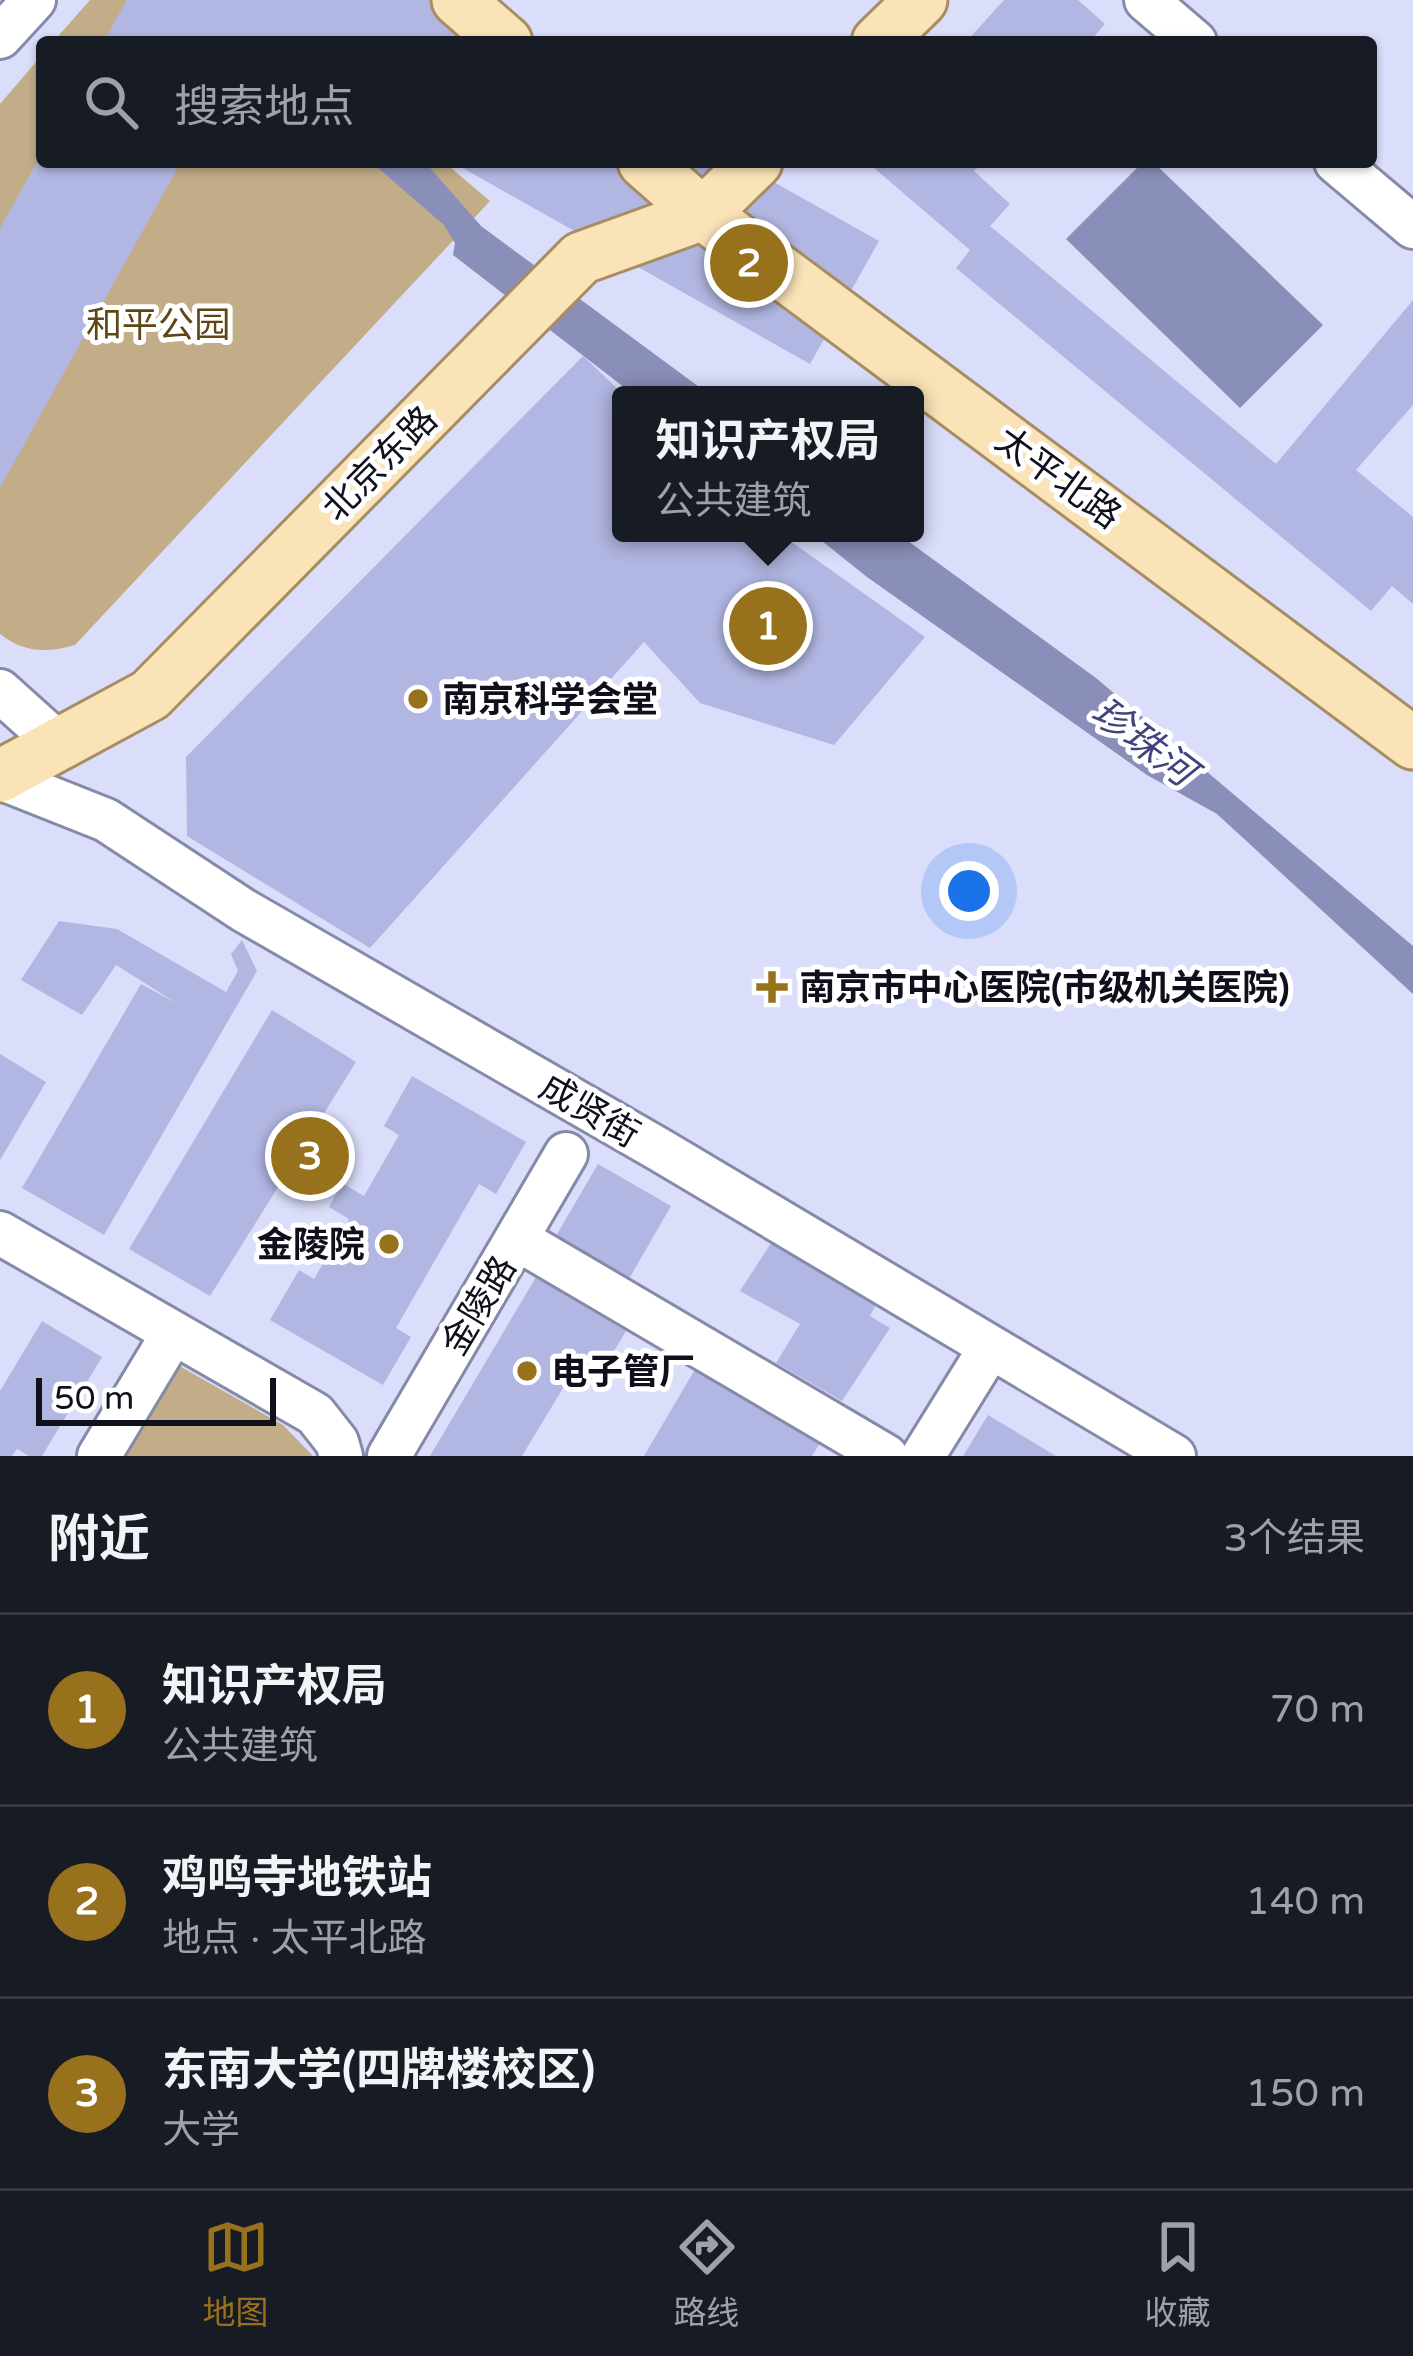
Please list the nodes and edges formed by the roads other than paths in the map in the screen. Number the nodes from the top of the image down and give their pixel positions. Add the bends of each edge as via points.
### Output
1 (458, 0) edge
2 (921, 0) edge
3 (1146, 0) edge
4 (31, 3) edge
5 (499, 36) edge
6 (884, 36) edge
7 (1188, 36) edge
8 (0, 38) edge
9 (651, 168) edge
10 (750, 168) edge
11 (1343, 168) edge
12 (704, 214) junction
13 (1413, 227) edge
14 (0, 691) edge
15 (1413, 742) edge
16 (58, 745) junction
17 (3, 770) edge
18 (566, 1154) dead end
19 (0, 1233) edge
20 (517, 1239) junction
21 (172, 1335) junction
22 (990, 1348) junction
23 (99, 1456) edge
24 (341, 1456) edge
25 (389, 1456) edge
26 (886, 1456) edge
27 (923, 1456) edge
28 (1174, 1456) edge

1 - 5 main road
2 - 6 main road
3 - 7 street
4 - 8 street
9 - 12 main road
10 - 12 main road
11 - 13 street
12 - 15 main road, 太平北路
12 - 16 main road, 北京东路 via 580,258 150,695
14 - 16 street
16 - 17 main road, 北京东路
17 - 22 street, 成贤街 via 106,820 244,910
18 - 20 street, 金陵路
19 - 21 street
20 - 25 street, 金陵路
20 - 26 street
21 - 23 street
21 - 24 street via 316,1414
22 - 27 street
22 - 28 street, 成贤街

